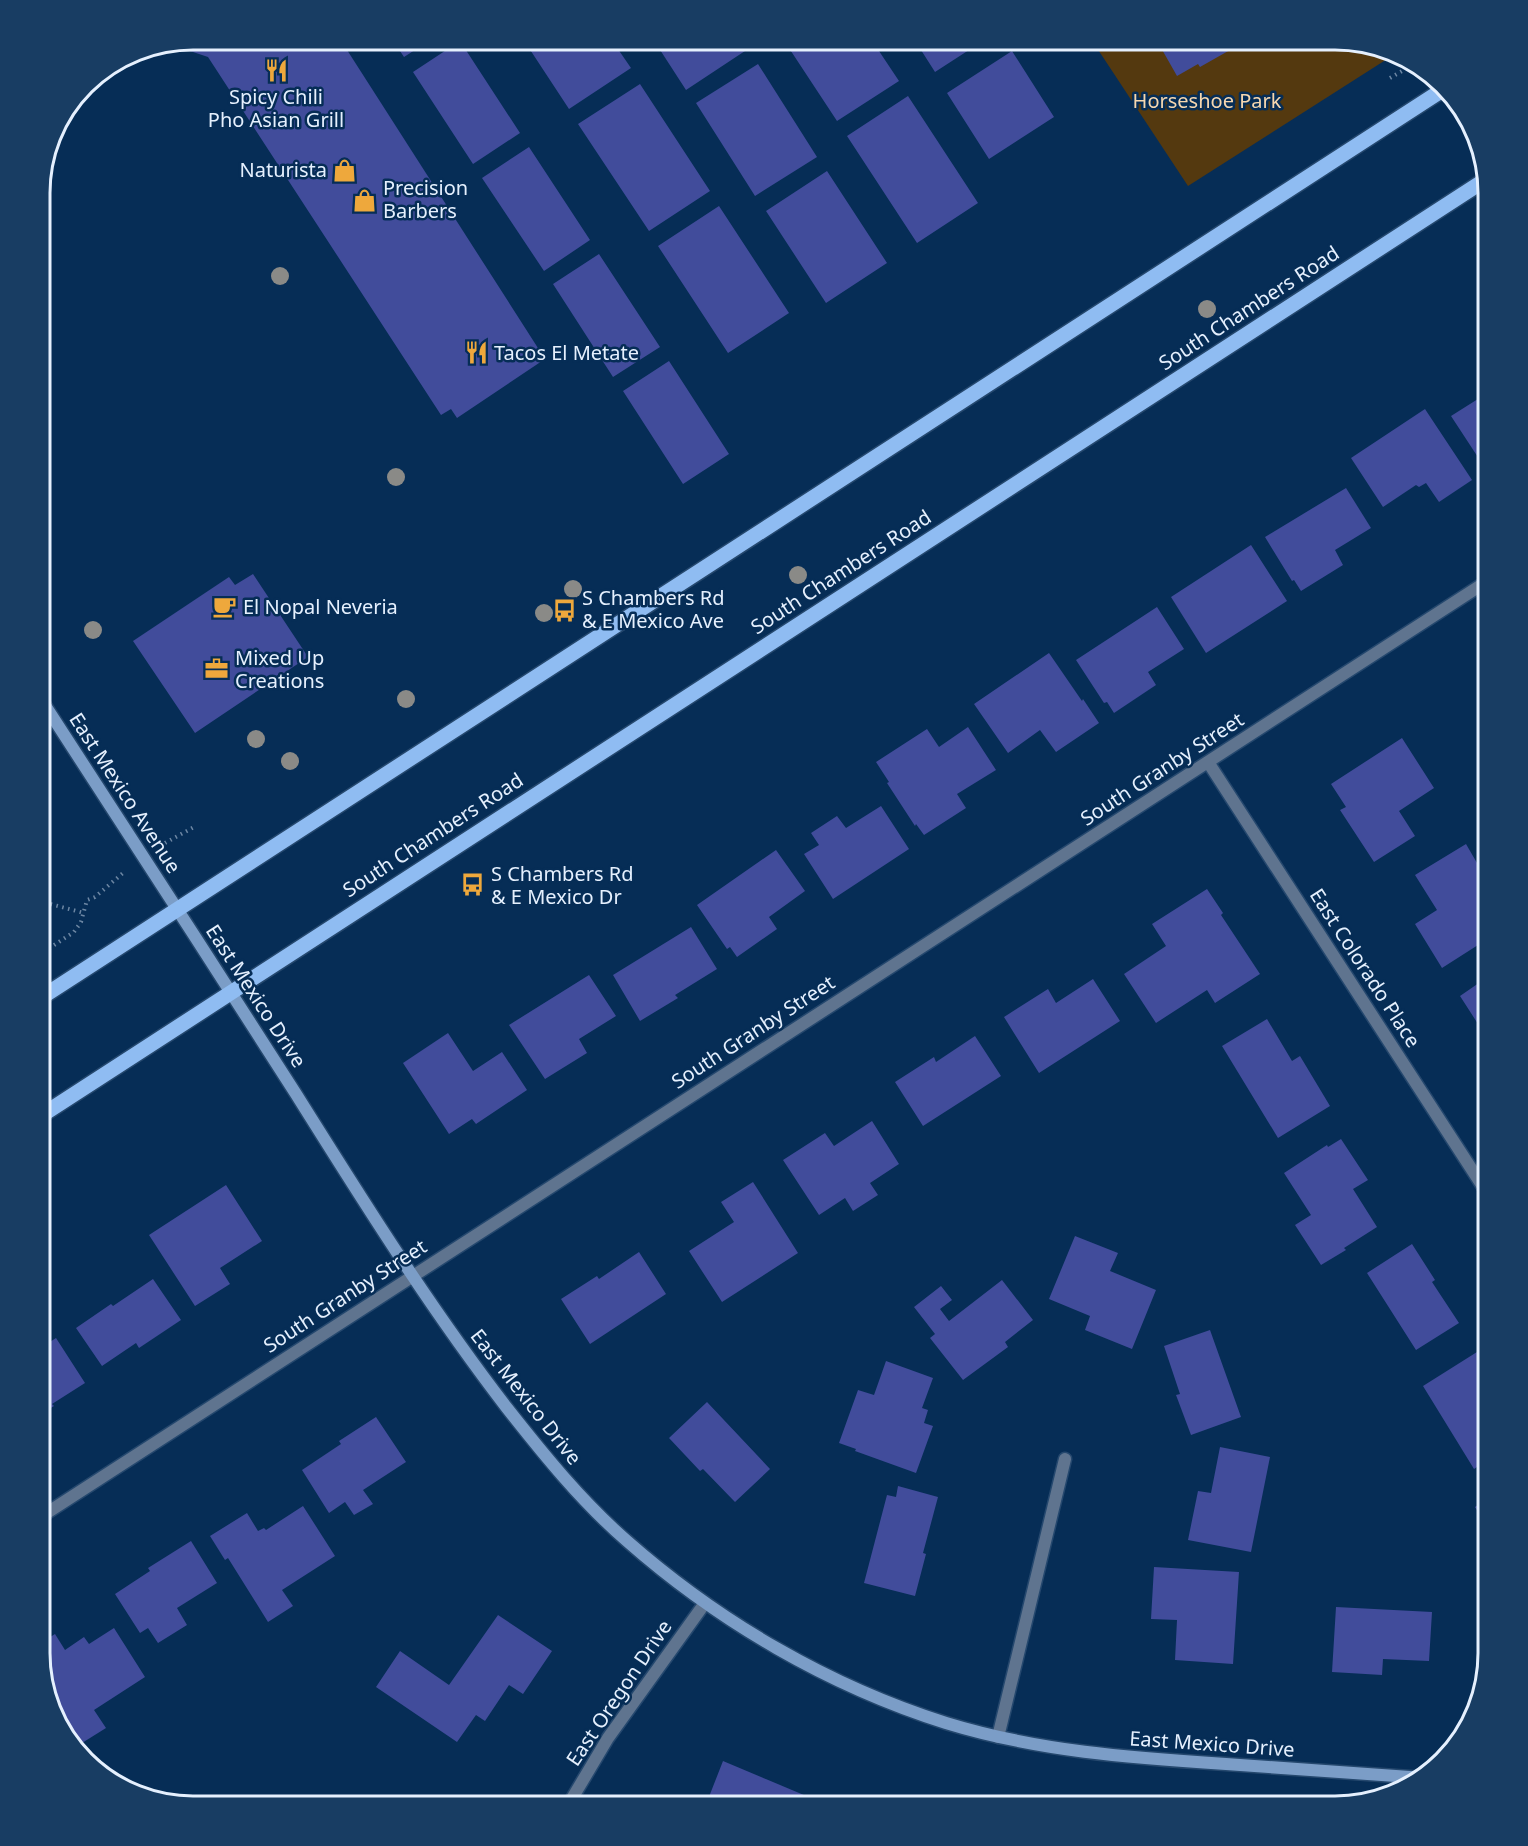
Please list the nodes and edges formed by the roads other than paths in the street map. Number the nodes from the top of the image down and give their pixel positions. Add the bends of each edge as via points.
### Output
1 (1438, 93) edge
2 (1478, 185) edge
3 (1478, 587) edge
4 (50, 713) edge
5 (1208, 762) junction
6 (178, 910) junction
7 (49, 992) edge
8 (231, 992) junction
9 (49, 1110) edge
10 (1478, 1179) edge
11 (412, 1276) junction
12 (1065, 1460) dead end
13 (49, 1511) edge
14 (705, 1603) junction
15 (998, 1737) junction
16 (1407, 1777) edge
17 (574, 1796) edge

1 - 6 main road
2 - 8 main road, South Chambers Road
3 - 5 street, South Granby Street
4 - 6 street, East Mexico Avenue
5 - 10 street, East Colorado Place
5 - 11 street, South Granby Street
6 - 7 main road
6 - 8 street, East Mexico Drive
8 - 9 main road, South Chambers Road
8 - 11 street, East Mexico Drive
11 - 13 street, South Granby Street
11 - 14 street, East Mexico Drive via 464,1352 563,1477 626,1540
12 - 15 street
14 - 15 street, East Mexico Drive via 780,1651 860,1690 944,1722
14 - 17 street, East Oregon Drive via 608,1738
15 - 16 street, East Mexico Drive via 1041,1747 1130,1758

